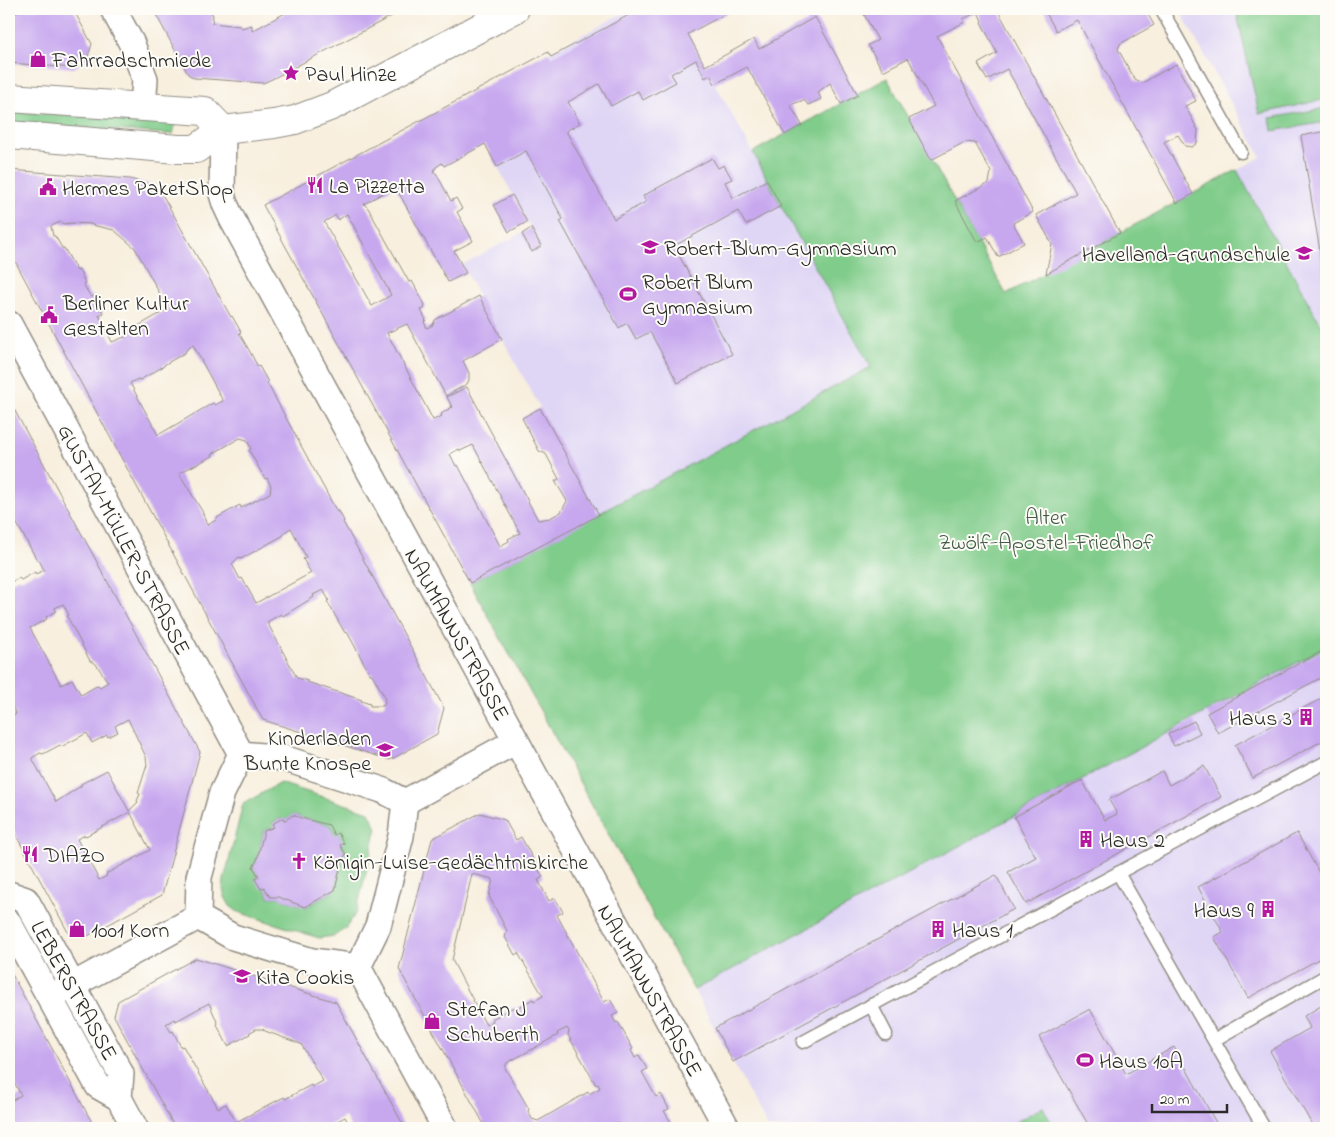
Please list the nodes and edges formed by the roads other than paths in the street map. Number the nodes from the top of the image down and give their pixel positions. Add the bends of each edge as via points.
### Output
1 (113, 9) edge
2 (1161, 9) edge
3 (500, 12) edge
4 (9, 98) edge
5 (142, 108) junction
6 (223, 130) junction
7 (9, 135) edge
8 (1241, 152) dead end
9 (9, 324) edge
10 (516, 741) junction
11 (241, 754) junction
12 (1326, 762) edge
13 (405, 802) junction
14 (1118, 873) junction
15 (9, 894) edge
16 (198, 917) junction
17 (9, 923) edge
18 (358, 967) junction
19 (1326, 976) edge
20 (73, 985) junction
21 (50, 998) junction
22 (871, 1006) junction
23 (886, 1034) dead end
24 (1214, 1040) junction
25 (803, 1042) dead end
26 (119, 1098) junction
27 (135, 1128) edge
28 (446, 1128) edge
29 (727, 1128) edge
30 (1264, 1128) edge

1 - 5 street via 132,44 145,79
2 - 8 lane
3 - 6 main road via 332,106 295,120
4 - 5 main road
5 - 6 main road via 206,111
6 - 7 main road via 196,149
6 - 10 street, NAUMANNSTRASSE via 222,194 232,219
9 - 11 street, GUSTAV-MÜLLER-STRASSE
10 - 13 street
10 - 29 street, NAUMANNSTRASSE
11 - 13 street via 283,758 382,790
11 - 16 street via 222,793 199,877
12 - 14 lane
13 - 18 street via 401,836 378,926
14 - 22 lane
14 - 24 lane
15 - 20 street, LEBERSTRASSE via 26,900
16 - 18 street via 233,937 312,961
16 - 20 street
17 - 21 street, LEBERSTRASSE
18 - 28 street
19 - 24 lane
20 - 21 street
20 - 26 street, LEBERSTRASSE via 121,1074
21 - 26 street, LEBERSTRASSE via 98,1086
22 - 23 lane
22 - 25 lane
24 - 30 lane
26 - 27 street

